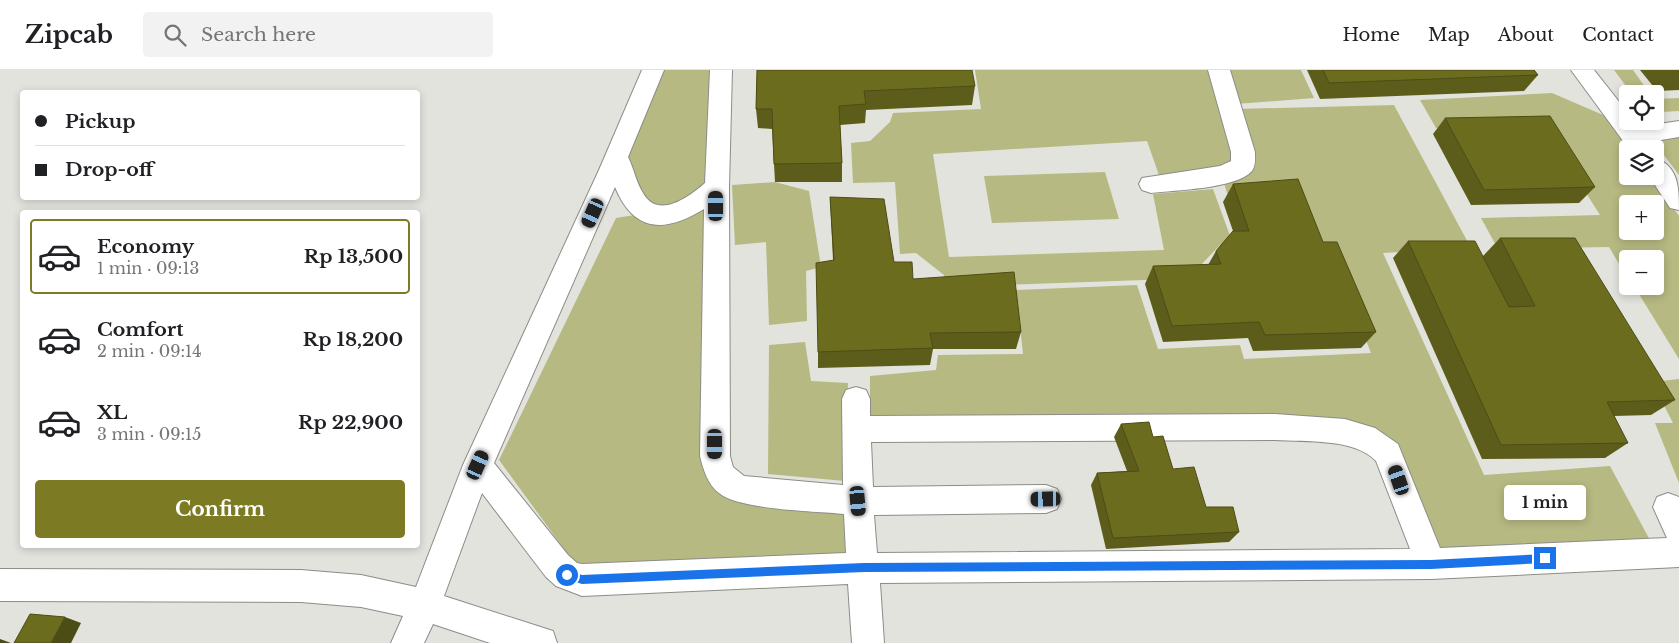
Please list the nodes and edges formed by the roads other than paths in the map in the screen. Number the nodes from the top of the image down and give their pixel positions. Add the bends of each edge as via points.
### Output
1 (653, 70) edge
2 (722, 70) edge
3 (1219, 70) edge
4 (1582, 70) edge
5 (1679, 129) edge
6 (1635, 140) edge
7 (1643, 140) edge
8 (617, 159) junction
9 (1664, 180) edge
10 (1151, 184) dead end
11 (716, 187) junction
12 (1679, 201) edge
13 (856, 399) dead end
14 (856, 429) junction
15 (478, 465) junction
16 (1046, 499) dead end
17 (858, 501) junction
18 (1679, 552) edge
19 (1431, 564) junction
20 (864, 568) junction
21 (0, 585) edge
22 (426, 606) junction
23 (407, 643) edge
24 (541, 643) edge
25 (868, 643) edge

1 - 8 street
2 - 11 street
3 - 10 street via 1244,152 1243,165 1230,173
4 - 6 street
5 - 7 street
8 - 11 street via 636,204 651,214 682,210 700,201
8 - 15 street
9 - 12 street
11 - 17 street via 715,456 721,476 740,490
13 - 14 street
14 - 17 street
14 - 19 street via 1275,427 1345,432 1369,440 1388,454
15 - 20 street via 549,557 573,578
15 - 22 street
16 - 17 street
17 - 20 street
18 - 19 street
19 - 20 street
20 - 25 street
21 - 22 street via 300,586 360,590
22 - 23 street
22 - 24 street

